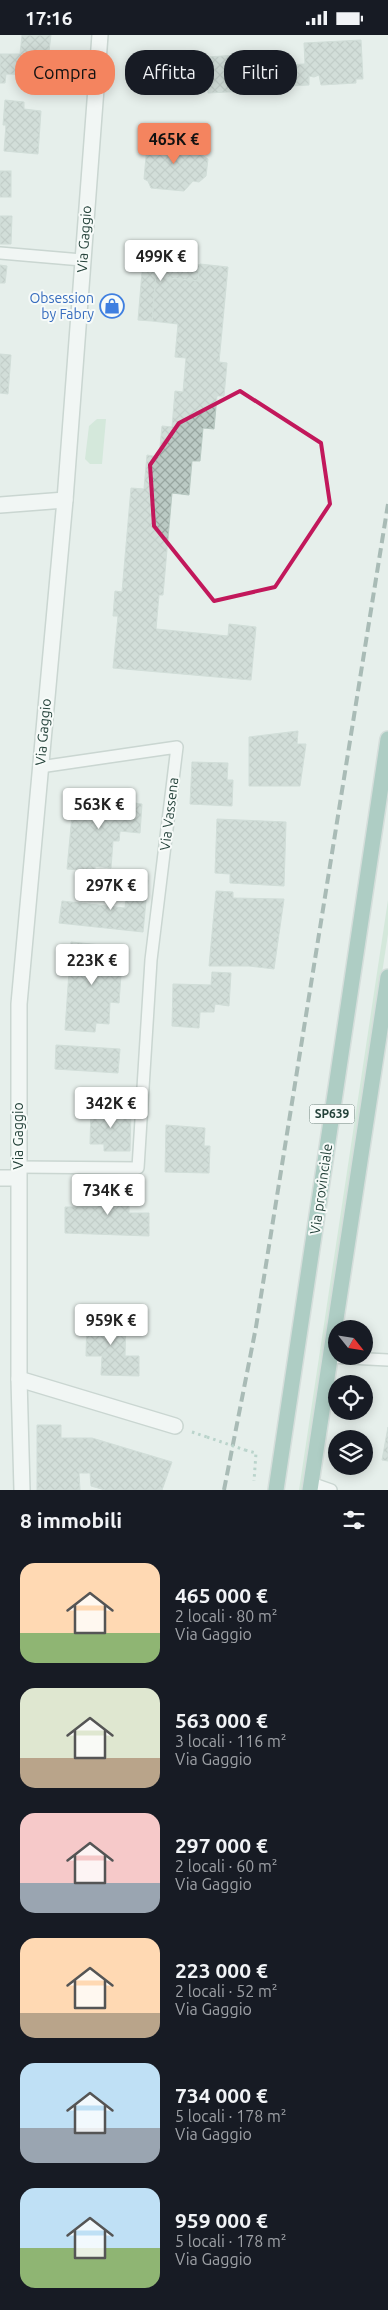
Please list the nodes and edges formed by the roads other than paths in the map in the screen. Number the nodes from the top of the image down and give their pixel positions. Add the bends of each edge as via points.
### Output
1 (100, 35) edge
2 (0, 253) edge
3 (82, 260) junction
4 (66, 500) junction
5 (0, 505) edge
6 (388, 739) edge
7 (40, 767) junction
8 (388, 977) edge
9 (18, 1172) junction
10 (0, 1178) edge
11 (336, 1320) edge
12 (373, 1359) edge
13 (388, 1360) edge
14 (329, 1365) edge
15 (19, 1379) junction
16 (175, 1426) dead end
17 (310, 1487) edge
18 (22, 1490) edge
19 (276, 1490) edge
20 (331, 1490) edge

1 - 3 street, Via Gaggio
2 - 3 lane
3 - 4 street, Via Gaggio
4 - 5 street
4 - 7 street, Via Gaggio
6 - 19 main road, Via provinciale / SP639
7 - 9 street, Via Gaggio via 18,1004
7 - 9 lane, Via Vassena via 177,747 151,960 138,1168
8 - 11 main road, SP639
9 - 10 street
9 - 15 street, Via Gaggio
12 - 13 lane
14 - 17 main road, SP639
15 - 16 street
15 - 18 street, Via Gaggio
17 - 20 lane

